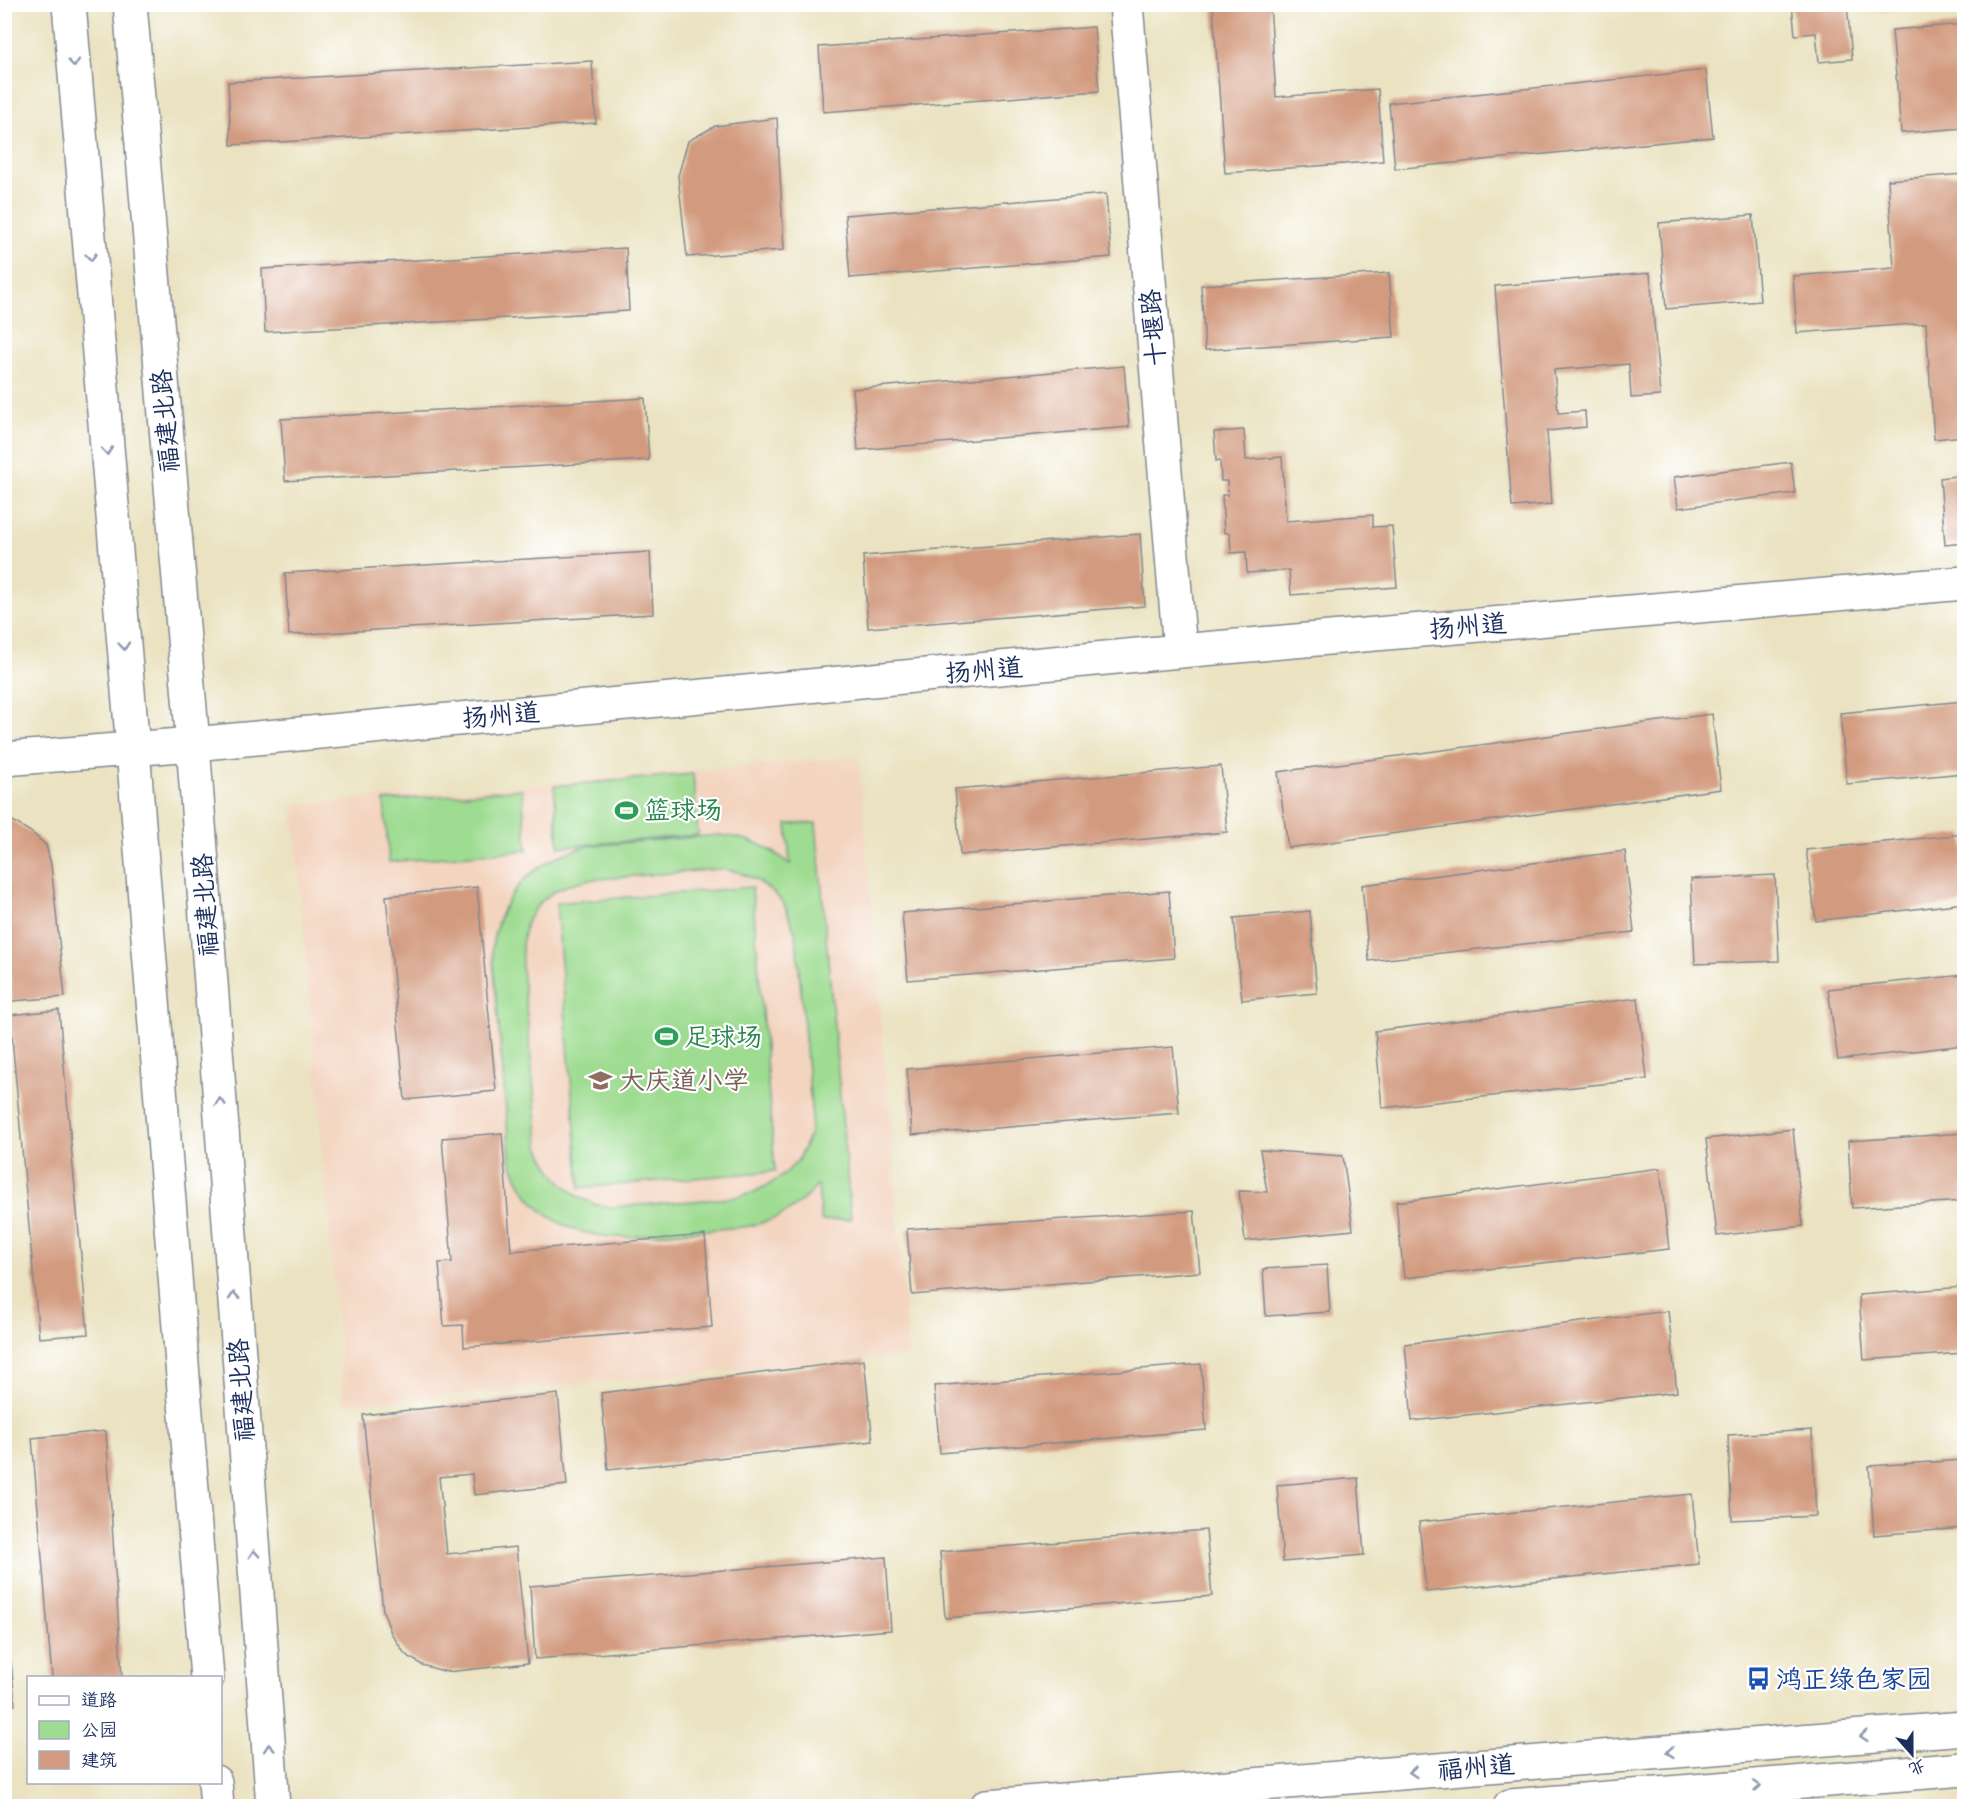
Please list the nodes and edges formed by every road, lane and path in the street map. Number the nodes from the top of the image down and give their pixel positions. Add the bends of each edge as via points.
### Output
1 (69, 4) edge
2 (130, 4) edge
3 (1126, 4) edge
4 (1965, 582) edge
5 (1180, 651) junction
6 (193, 744) junction
7 (132, 749) junction
8 (4, 759) edge
9 (207, 1676) edge
10 (1965, 1728) edge
11 (1965, 1770) edge
12 (215, 1784) edge
13 (217, 1806) edge
14 (273, 1806) edge
15 (987, 1806) edge
16 (1510, 1806) edge

1 -> 7 street
2 - 6 street, 福建北路
3 - 5 street, 十堰路
4 - 5 street, 扬州道
5 - 6 street, 扬州道
6 - 7 street, 扬州道
14 -> 6 street, 福建北路
7 - 8 street, 扬州道
7 - 9 street
10 -> 15 street, 福州道
16 -> 11 street, 福州道
12 - 13 street

